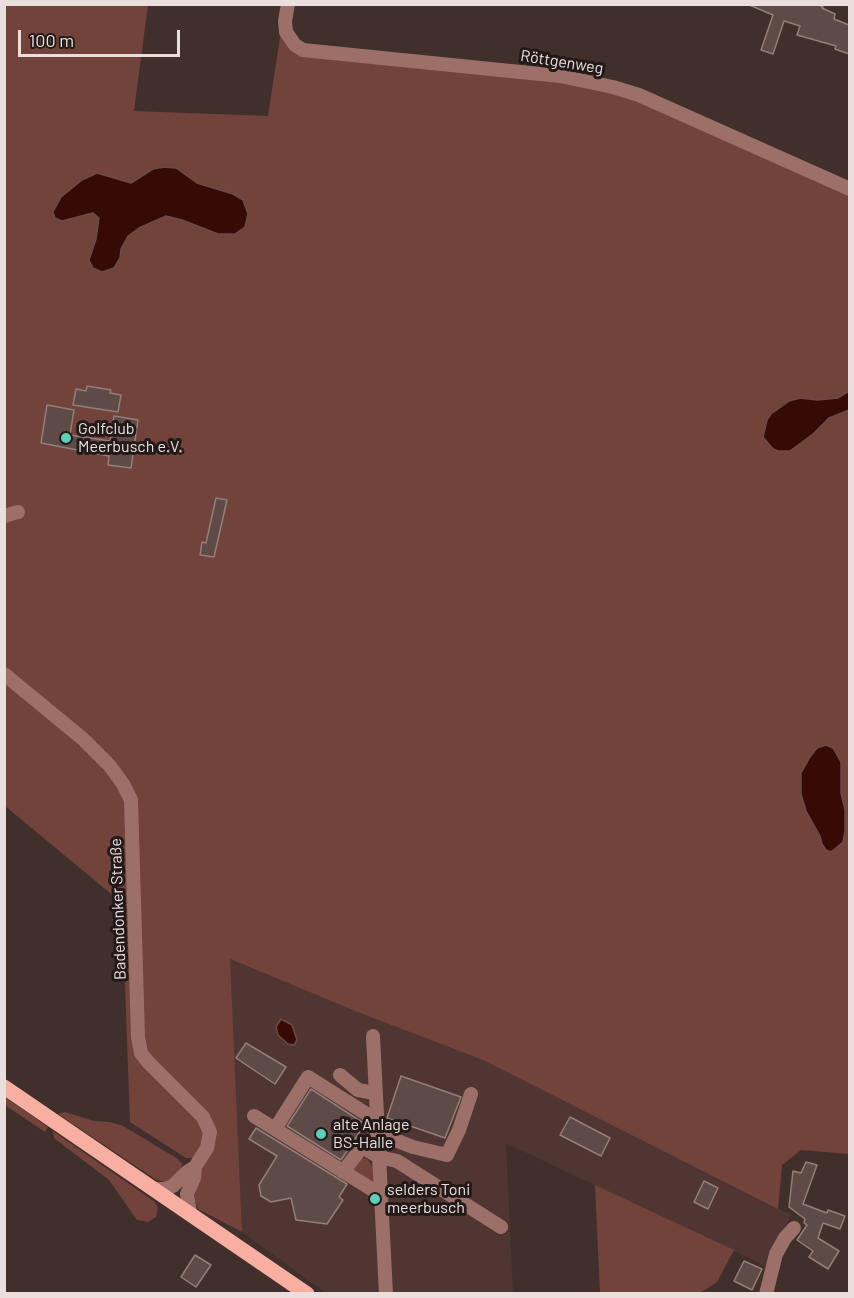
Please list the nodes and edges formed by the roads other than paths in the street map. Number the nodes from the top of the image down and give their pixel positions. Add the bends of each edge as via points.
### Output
1 (288, 4) edge
2 (849, 189) edge
3 (18, 512) dead end
4 (4, 516) edge
5 (4, 674) edge
6 (373, 1036) dead end
7 (340, 1076) dead end
8 (4, 1087) edge
9 (375, 1093) junction
10 (471, 1094) dead end
11 (254, 1116) dead end
12 (377, 1126) junction
13 (275, 1129) junction
14 (379, 1157) junction
15 (195, 1167) junction
16 (343, 1172) junction
17 (153, 1189) junction
18 (381, 1195) junction
19 (190, 1213) junction
20 (501, 1227) dead end
21 (794, 1228) dead end
22 (385, 1289) edge
23 (307, 1293) edge
24 (766, 1293) edge

1 - 2 street, Röttgenweg via 286,32 303,50 560,76 613,87
3 - 4 street
5 - 15 street, Badendonker Straße via 110,766 130,800 141,1053 207,1125 210,1140
6 - 9 street
7 - 9 street via 358,1090
8 - 17 main road
9 - 12 street
10 - 12 street via 447,1155 413,1147
11 - 13 street
12 - 13 street via 324,1084 308,1077
12 - 14 street
13 - 16 street
14 - 16 street via 362,1147
14 - 18 street
14 - 20 street via 397,1161
15 - 17 street, Badendonker Straße via 173,1186
15 - 19 street, Badendonker Straße via 187,1194
16 - 18 street
17 - 19 main road
18 - 22 street
19 - 23 main road
21 - 24 street via 776,1254

